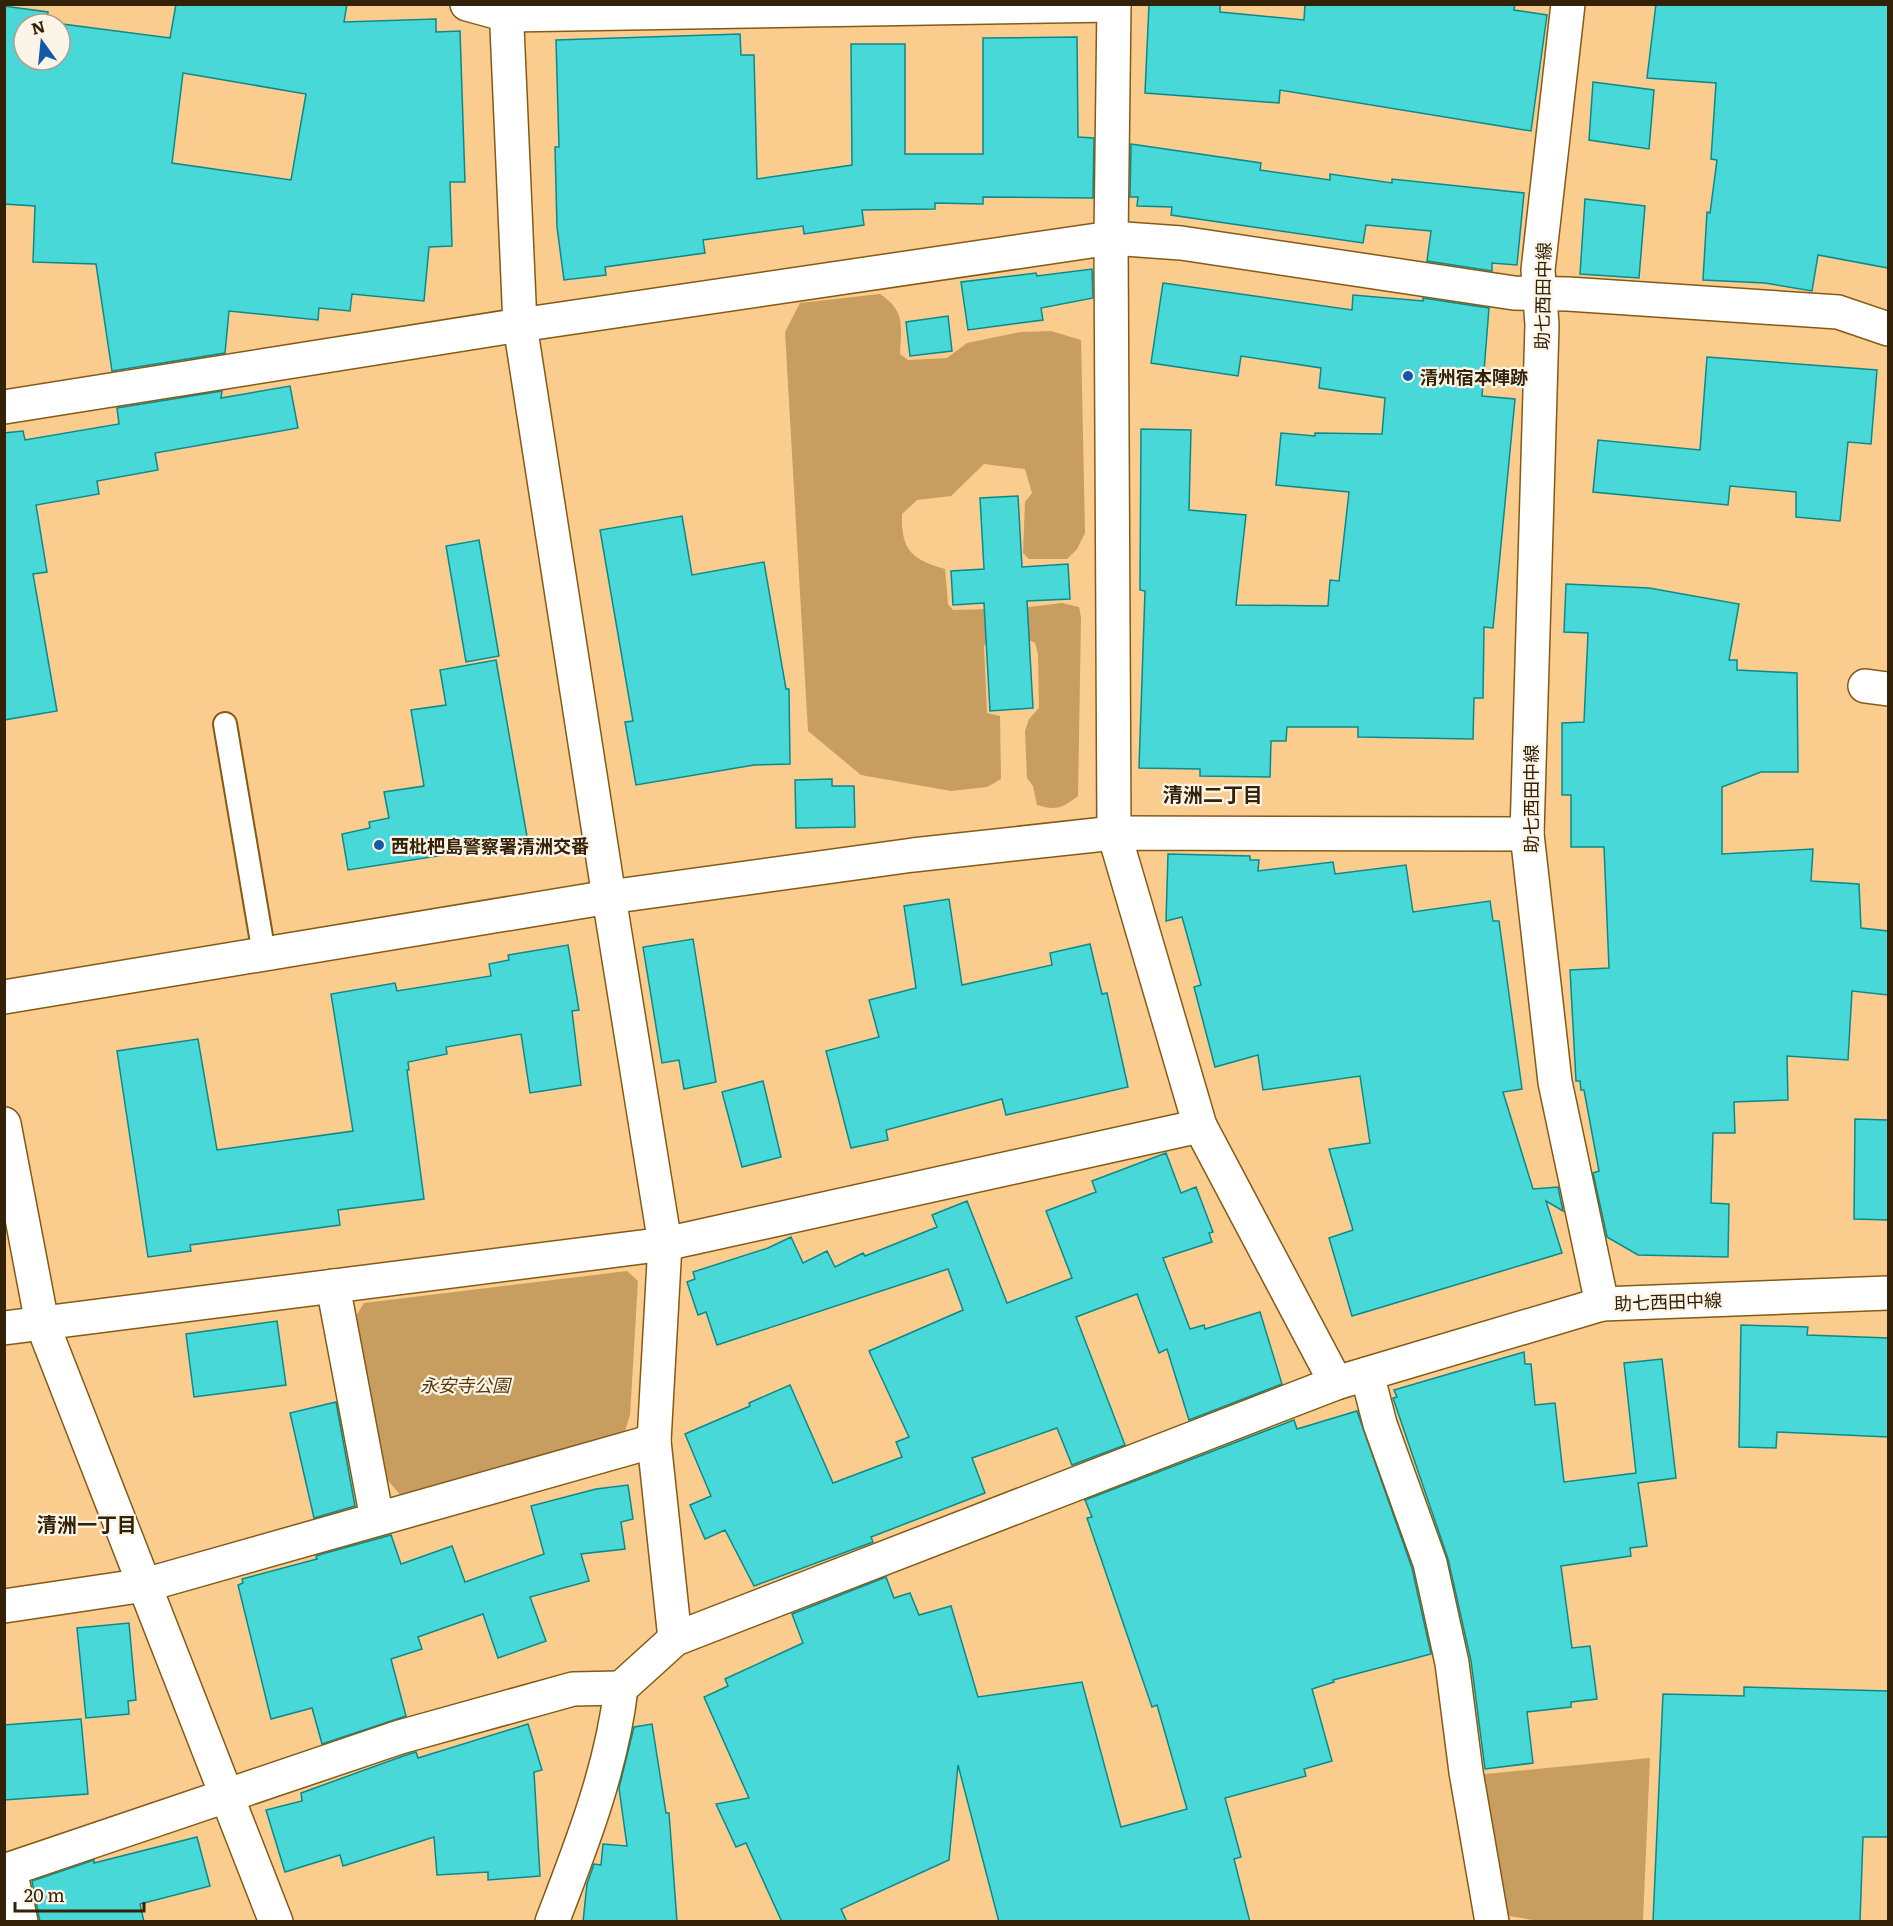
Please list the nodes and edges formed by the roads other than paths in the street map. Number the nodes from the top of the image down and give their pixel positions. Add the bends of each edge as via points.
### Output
1 (467, 4) edge
2 (1568, 4) edge
3 (1114, 5) edge
4 (507, 10) edge
5 (1111, 238) junction
6 (1540, 294) junction
7 (520, 325) junction
8 (1888, 329) edge
9 (4, 407) edge
10 (225, 724) dead end
11 (1114, 833) junction
12 (1527, 834) junction
13 (609, 897) junction
14 (264, 954) junction
15 (4, 997) edge
16 (4, 1124) edge
17 (1200, 1126) junction
18 (665, 1244) junction
19 (333, 1286) junction
20 (1888, 1293) edge
21 (1602, 1304) junction
22 (42, 1323) junction
23 (4, 1328) edge
24 (1367, 1374) junction
25 (1336, 1383) junction
26 (654, 1441) junction
27 (377, 1519) junction
28 (145, 1585) junction
29 (4, 1606) edge
30 (675, 1639) junction
31 (621, 1688) junction
32 (228, 1794) junction
33 (7, 1870) edge
34 (21, 1922) edge
35 (276, 1922) edge
36 (552, 1922) edge
37 (1492, 1922) edge

1 - 4 street
2 - 6 street, 助七西田中線 via 1538,270
3 - 4 street
3 - 5 street
4 - 7 street
5 - 6 street via 1181,243
5 - 7 street
5 - 11 street
6 - 8 street via 1838,312
6 - 12 street, 助七西田中線
7 - 9 street
7 - 13 street
10 - 14 lane
11 - 12 street
11 - 13 street via 914,855
11 - 17 street
12 - 21 street, 助七西田中線 via 1555,1082
13 - 14 street
13 - 18 street
14 - 15 street
16 - 22 street
17 - 18 street
17 - 25 street
18 - 19 street
18 - 26 street
19 - 22 street
19 - 27 street
20 - 21 street, 助七西田中線
21 - 24 street
22 - 23 street
22 - 28 street
24 - 25 street
24 - 37 street via 1380,1424 1433,1575 1452,1664
25 - 30 street
26 - 27 street
26 - 30 street
27 - 28 street
28 - 29 street
28 - 32 street
30 - 31 street
31 - 32 street via 573,1689 400,1737
31 - 36 street via 616,1727 574,1865
32 - 33 street
32 - 35 street
33 - 34 street

